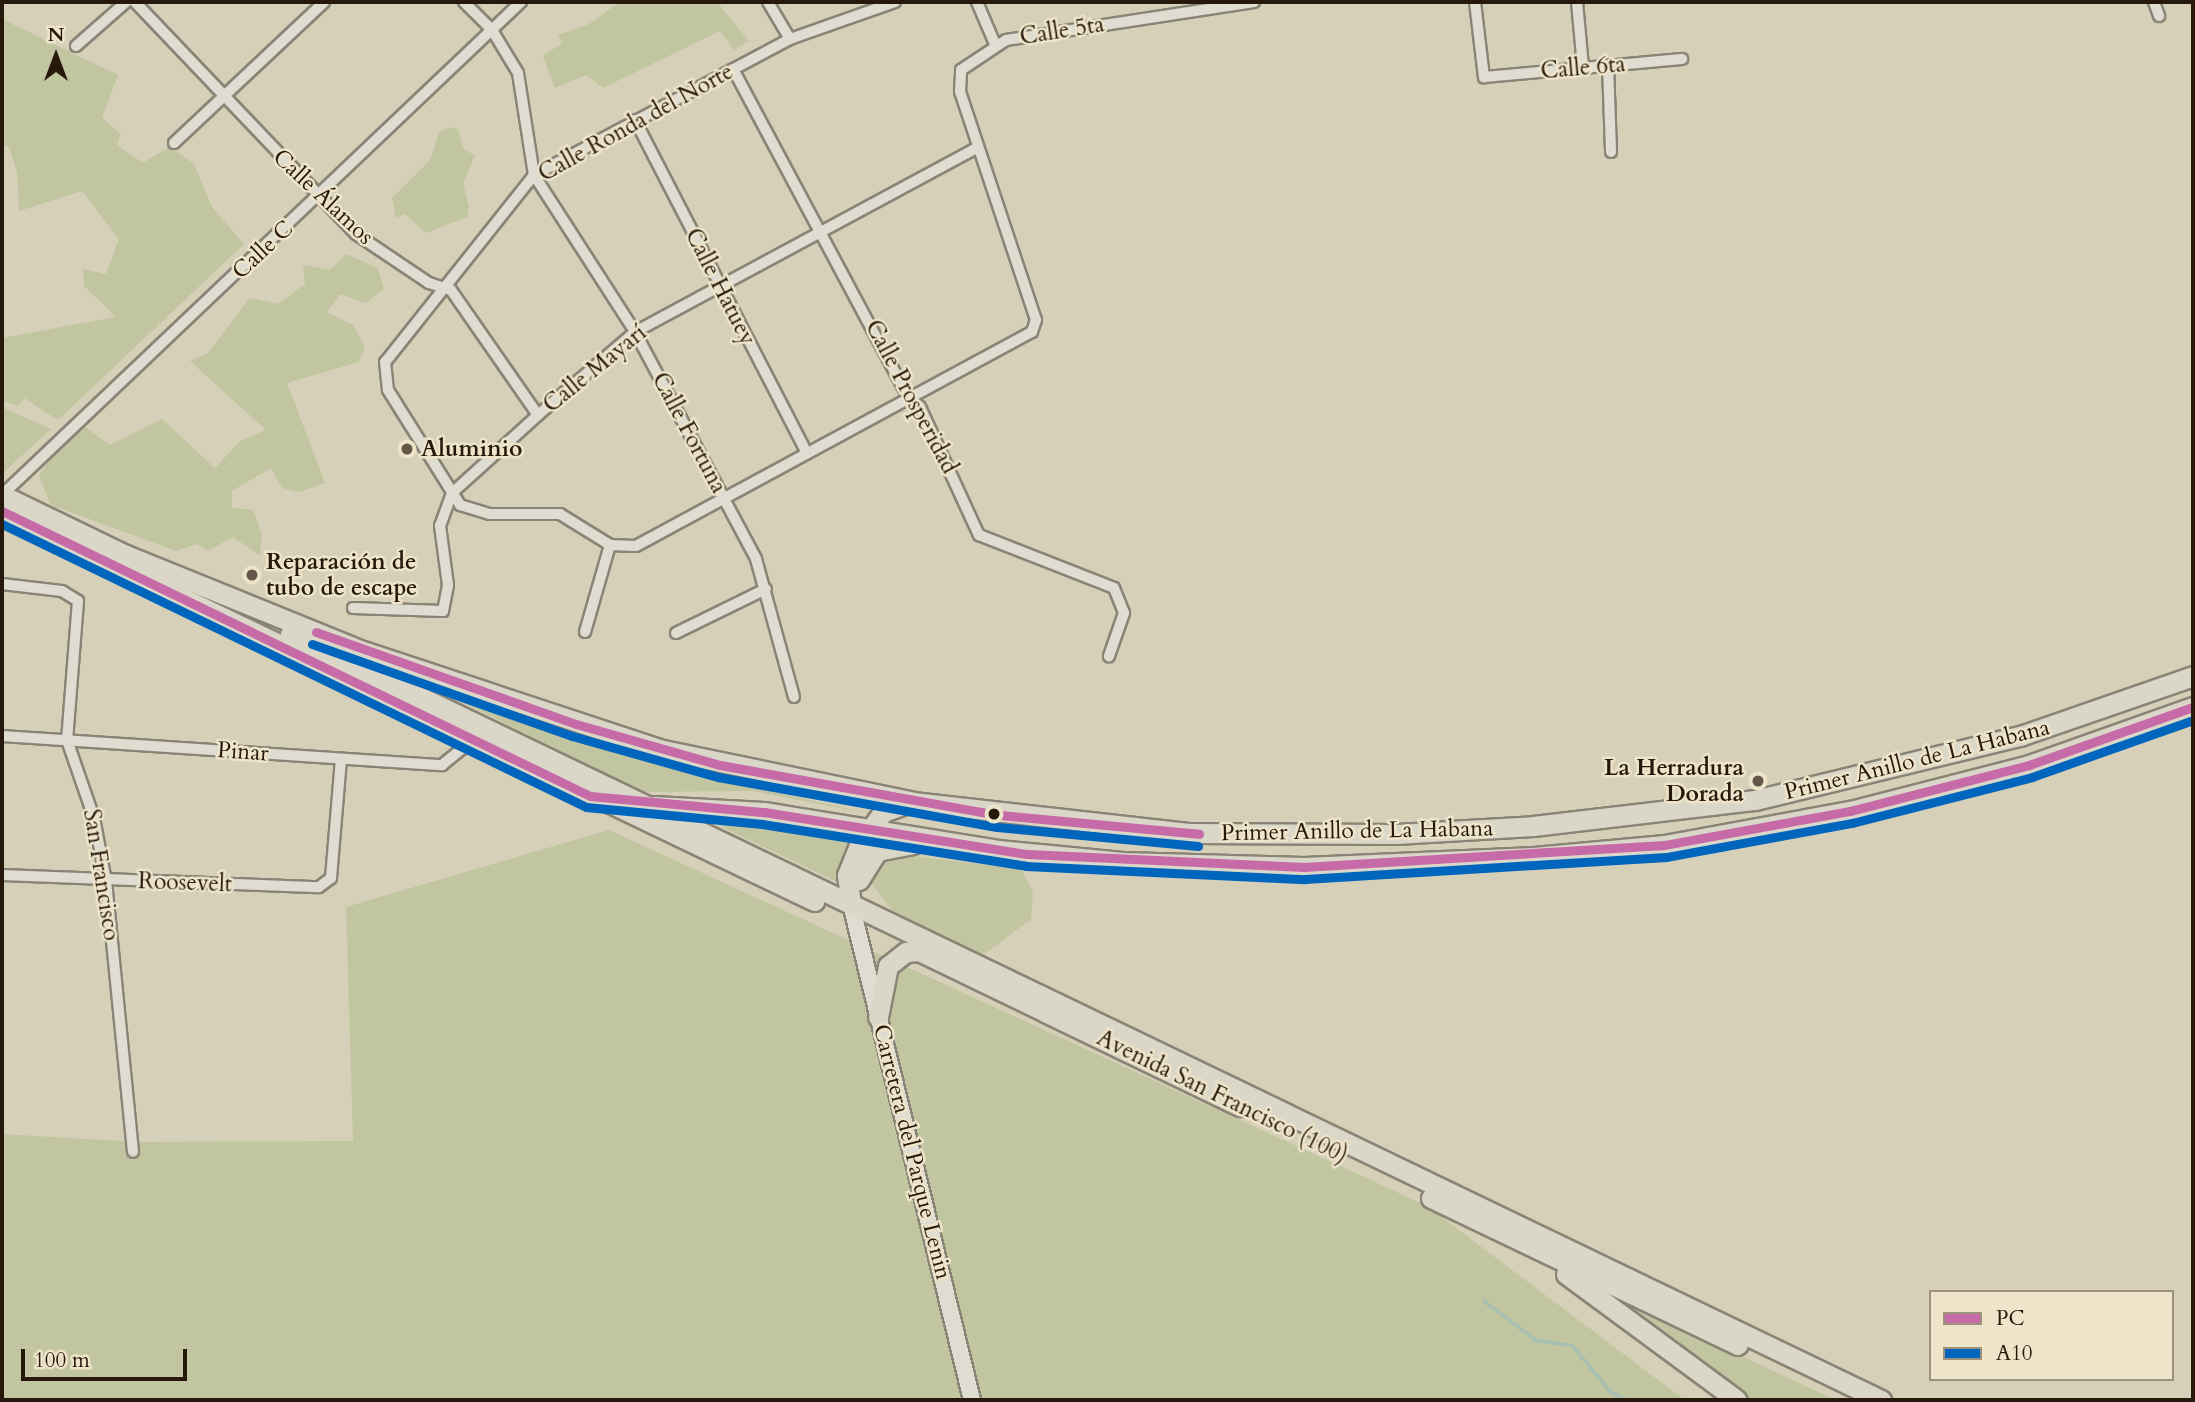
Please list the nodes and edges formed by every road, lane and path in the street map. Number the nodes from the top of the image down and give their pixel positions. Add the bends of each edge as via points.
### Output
1 (126, 2) edge
2 (135, 2) edge
3 (324, 2) edge
4 (464, 2) edge
5 (521, 2) edge
6 (768, 2) edge
7 (895, 2) edge
8 (977, 2) edge
9 (1254, 2) edge
10 (1475, 2) edge
11 (1577, 2) edge
12 (2154, 2) edge
13 (2159, 16) dead end
14 (492, 30) junction
15 (790, 39) junction
16 (995, 44) junction
17 (76, 46) dead end
18 (1682, 59) dead end
19 (1608, 65) junction
20 (1583, 67) junction
21 (733, 69) junction
22 (224, 97) junction
23 (635, 120) junction
24 (174, 144) dead end
25 (977, 148) junction
26 (1611, 152) dead end
27 (534, 175) junction
28 (318, 199) junction
29 (824, 231) junction
30 (719, 285) junction
31 (444, 286) junction
32 (635, 332) junction
33 (909, 398) junction
34 (538, 415) junction
35 (807, 453) junction
36 (452, 492) junction
37 (2, 495) edge
38 (725, 500) junction
39 (2, 511) edge
40 (610, 545) junction
41 (126, 555) junction
42 (2, 584) edge
43 (766, 589) junction
44 (353, 607) dead end
45 (585, 632) dead end
46 (676, 633) dead end
47 (1109, 656) dead end
48 (2193, 676) edge
49 (794, 697) dead end
50 (2193, 707) edge
51 (2, 736) edge
52 (474, 739) junction
53 (67, 740) junction
54 (341, 760) junction
55 (590, 796) junction
56 (913, 802) junction
57 (646, 805) junction
58 (872, 831) junction
59 (934, 842) junction
60 (2, 875) edge
61 (860, 878) junction
62 (106, 881) junction
63 (852, 912) junction
64 (920, 944) junction
65 (878, 1017) junction
66 (133, 1152) dead end
67 (1516, 1240) junction
68 (972, 1400) edge
69 (1737, 1400) edge
70 (1853, 1400) edge
71 (1881, 1400) edge

1 - 17 street
2 - 22 street, Calle Álamos
3 - 22 street
4 - 14 street, Calle Fortuna
5 - 14 street, Calle C
6 - 15 street
7 - 15 street, Calle Ronda del Norte
8 - 16 street
9 - 16 street, Calle 5ta
10 - 20 street, Calle 6ta via 1484,77
11 - 20 street
12 - 13 street
14 - 27 street, Calle Fortuna via 518,73
14 - 28 street, Calle C
15 - 21 street, Calle Ronda del Norte
16 - 25 street via 965,65 959,78
18 - 19 street, Calle 6ta
19 - 20 street, Calle 6ta
19 - 26 street
21 - 23 street, Calle Ronda del Norte
21 - 29 street, Calle Prosperidad
22 - 24 street
22 - 28 street, Calle Álamos
23 - 27 street, Calle Ronda del Norte
23 - 30 street, Calle Hatuey
25 - 29 street, Calle Mayarí
25 - 33 street via 1036,320 1032,332
27 - 31 street, Calle Ronda del Norte
27 - 32 street, Calle Fortuna
28 - 31 street, Calle Álamos via 356,234
28 - 37 street, Calle C
29 - 30 street, Calle Mayarí
29 - 33 street, Calle Prosperidad
30 - 32 street, Calle Mayarí
30 - 35 street, Calle Hatuey
31 - 34 street, Calle Álamos
31 - 36 street, Calle Ronda del Norte via 390,353 384,380
32 - 34 street, Calle Mayarí
32 - 38 street, Calle Fortuna
33 - 35 street
33 - 47 street, Calle Prosperidad via 920,407 982,539 1114,588 1124,613
34 - 36 street, Calle Mayarí
35 - 38 street
36 - 40 street via 460,505 478,512 571,518
36 - 44 street, Calle Mayarí via 440,526 448,585 443,611
37 - 41 highway
38 - 40 street via 636,546
38 - 43 street, Calle Fortuna
39 - 52 highway, Avenida San Francisco (100)
40 - 45 street
41 - 56 highway, Primer Anillo de La Habana via 396,662 663,750
41 - 57 highway, Avenida San Francisco (100)
42 - 53 street, San Francisco via 62,591 78,601
43 - 46 street
43 - 49 street, Calle Fortuna
48 - 56 highway, Primer Anillo de La Habana via 2020,736 1887,772 1655,815 1396,834 1267,836 1097,827
50 - 59 highway, Primer Anillo de La Habana via 2029,765 1850,811 1664,845 1397,864 1225,867
51 - 53 street, Pinar
52 - 54 street, Pinar via 442,765
52 - 55 highway, Avenida San Francisco (100)
53 - 54 street, Pinar
53 - 62 street, San Francisco via 94,818
54 - 62 street, Roosevelt via 327,884
55 - 57 highway
55 - 63 highway, Avenida San Francisco (100)
56 - 58 highway via 883,812
57 - 58 highway via 764,812
57 - 63 highway, Avenida San Francisco (100)
58 - 59 highway
58 - 63 highway via 849,869
59 - 61 highway via 877,851
60 - 62 street, Roosevelt
61 - 63 highway
61 - 64 highway via 876,912
62 - 66 street, San Francisco
63 - 64 highway, Avenida San Francisco (100)
63 - 65 street, Carretera del Parque Lenin
64 - 65 highway via 888,967
64 - 67 highway, Avenida San Francisco (100)
64 - 71 highway, Avenida San Francisco (100)
65 - 68 street, Carretera del Parque Lenin
67 - 69 highway via 1644,1327
67 - 70 highway, Avenida San Francisco (100)

